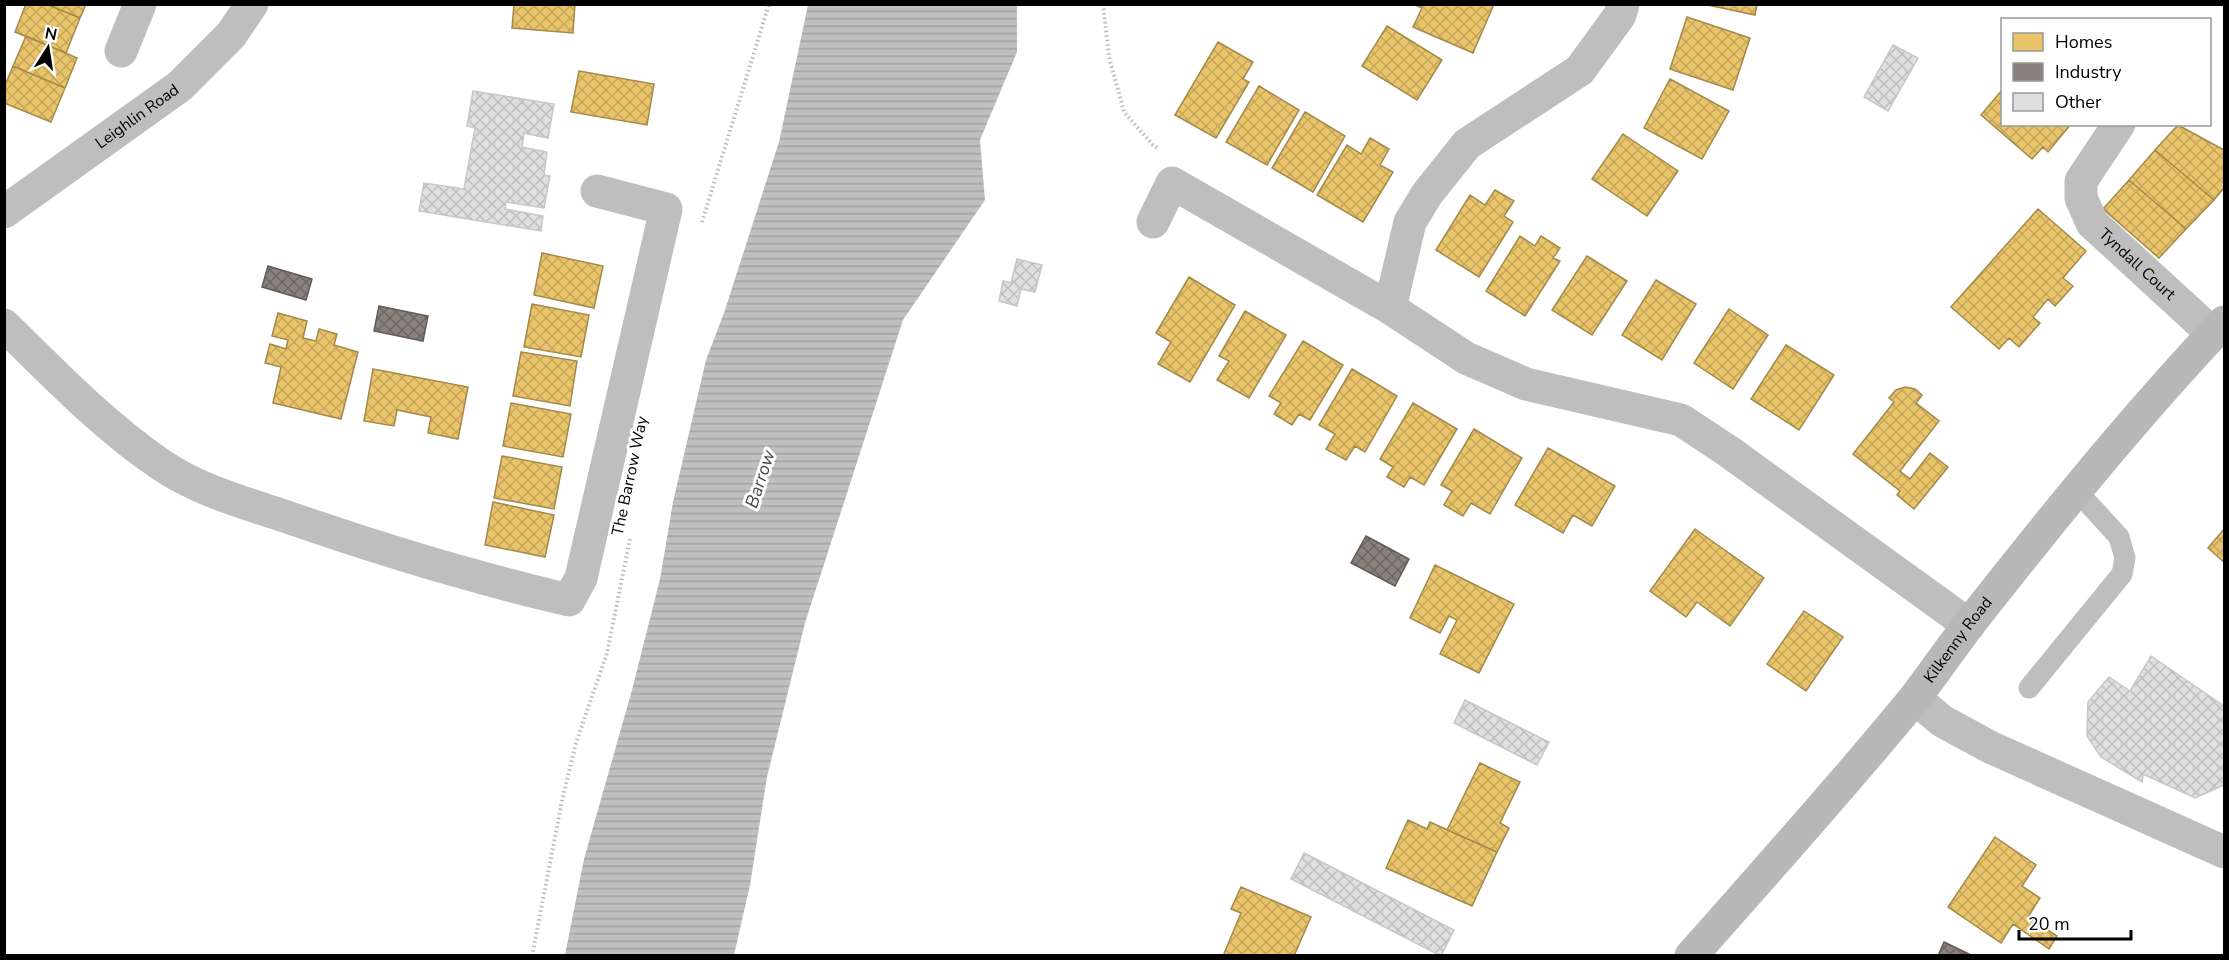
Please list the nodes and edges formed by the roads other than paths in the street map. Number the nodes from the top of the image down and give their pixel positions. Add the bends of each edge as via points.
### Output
1 (140, 4) edge
2 (1623, 4) edge
3 (242, 8) edge
4 (121, 51) dead end
5 (2118, 126) edge
6 (597, 191) dead end
7 (4, 213) edge
8 (1153, 222) dead end
9 (1390, 308) junction
10 (4, 325) edge
11 (2219, 328) edge
12 (2076, 490) junction
13 (1969, 625) junction
14 (2029, 688) dead end
15 (1914, 698) junction
16 (2224, 852) edge
17 (1691, 956) edge

1 - 4 street
2 - 9 street via 1620,15 1580,70 1467,144 1427,194 1410,222
3 - 7 street, Leighlin Road via 231,35 180,86
5 - 11 street, Tyndall Court via 2081,181 2081,198 2092,223
6 - 10 street via 666,208 581,578 569,600 483,580 208,490 161,465 86,405
8 - 9 street via 1172,183
9 - 13 street via 1466,358 1526,384 1681,420
11 - 12 main road, Kilkenny Road
12 - 13 main road, Kilkenny Road
12 - 14 lane via 2119,537 2125,558 2122,574
13 - 15 main road, Kilkenny Road
15 - 16 street via 1942,721 1990,747
15 - 17 main road, Kilkenny Road

